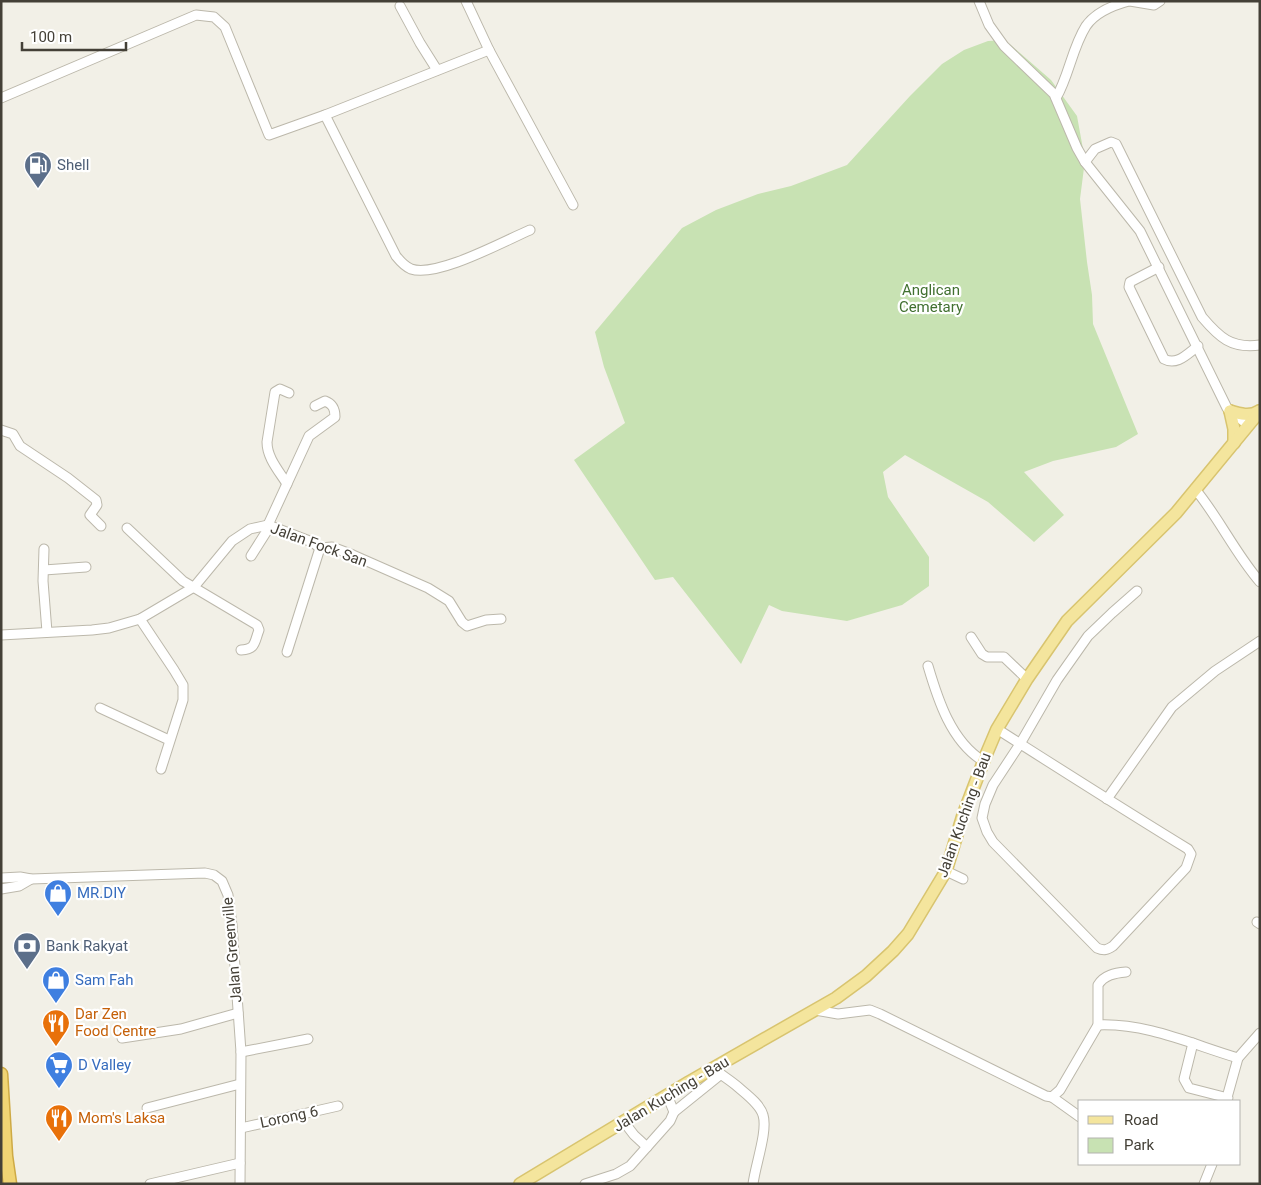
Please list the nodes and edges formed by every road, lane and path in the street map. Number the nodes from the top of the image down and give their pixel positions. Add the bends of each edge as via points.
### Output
1 (466, 1) edge
2 (979, 1) edge
3 (1129, 1) edge
4 (1160, 1) edge
5 (1116, 3) edge
6 (400, 6) dead end
7 (489, 50) junction
8 (437, 70) junction
9 (1, 98) edge
10 (1056, 98) junction
11 (325, 114) junction
12 (1085, 162) junction
13 (573, 205) dead end
14 (530, 230) dead end
15 (1159, 267) junction
16 (1260, 345) edge
17 (1198, 346) junction
18 (289, 393) dead end
19 (315, 406) dead end
20 (1230, 411) junction
21 (1260, 411) edge
22 (1248, 425) junction
23 (1, 430) edge
24 (1234, 443) junction
25 (287, 484) junction
26 (1196, 489) junction
27 (269, 525) junction
28 (101, 526) dead end
29 (127, 528) dead end
30 (320, 548) junction
31 (44, 549) dead end
32 (251, 556) dead end
33 (86, 567) dead end
34 (44, 570) junction
35 (1260, 582) edge
36 (194, 587) junction
37 (1137, 591) dead end
38 (140, 619) junction
39 (501, 619) dead end
40 (47, 632) junction
41 (1, 635) edge
42 (971, 637) dead end
43 (1260, 641) edge
44 (241, 650) dead end
45 (287, 652) dead end
46 (928, 666) dead end
47 (1027, 679) junction
48 (100, 708) dead end
49 (997, 729) junction
50 (169, 740) junction
51 (1020, 744) junction
52 (983, 761) junction
53 (161, 769) dead end
54 (1107, 799) junction
55 (946, 872) junction
56 (1, 878) edge
57 (31, 879) junction
58 (963, 879) dead end
59 (1, 889) edge
60 (1126, 972) dead end
61 (815, 1010) junction
62 (238, 1012) junction
63 (1098, 1025) junction
64 (1260, 1033) edge
65 (122, 1038) dead end
66 (308, 1039) dead end
67 (1193, 1043) junction
68 (241, 1052) junction
69 (1238, 1058) junction
70 (716, 1071) junction
71 (1, 1074) edge
72 (240, 1084) junction
73 (666, 1095) junction
74 (1052, 1097) junction
75 (1227, 1099) edge
76 (338, 1106) dead end
77 (148, 1108) dead end
78 (674, 1112) junction
79 (1078, 1116) edge
80 (624, 1122) junction
81 (241, 1128) junction
82 (647, 1146) junction
83 (240, 1163) junction
84 (1212, 1165) edge
85 (10, 1184) edge
86 (150, 1184) edge
87 (240, 1184) edge
88 (520, 1184) edge
89 (585, 1184) edge
90 (753, 1184) edge
91 (1204, 1184) edge

1 - 7 street
2 - 10 street via 989,25 1004,46
3 - 4 street via 1154,5
3 - 5 street
5 - 10 street via 1086,25
6 - 8 street
7 - 8 street
7 - 13 street
8 - 11 street
9 - 11 street via 196,15 214,17 225,27 269,135
10 - 12 street
11 - 14 street via 396,256 410,269 423,271 450,265
12 - 15 street via 1134,222
12 - 16 street via 1095,149 1111,142 1116,144 1202,317 1226,341 1242,346
15 - 17 street
15 - 17 street via 1130,282 1129,288 1164,359 1177,362
17 - 20 street
18 - 25 street via 280,389 275,392 267,442 271,459
19 - 25 street via 325,401 330,403 335,417 309,436
20 - 21 main road via 1248,415
20 - 22 street
20 - 24 main road
21 - 22 main road, Jalan Kuching - Bau
22 - 24 main road, Jalan Kuching - Bau
23 - 28 street via 13,434 20,446 96,500 90,515
24 - 26 main road, Jalan Kuching - Bau
25 - 27 street
26 - 35 street
26 - 47 main road, Jalan Kuching - Bau via 1067,621
27 - 30 street, Jalan Fock San
27 - 32 street
27 - 36 street, Jalan Fock San via 250,529 232,541
29 - 36 street via 183,581
30 - 39 street, Jalan Fock San via 332,547 428,588 449,601 467,626
30 - 45 street
31 - 34 street
33 - 34 street
34 - 40 street
36 - 38 street, Jalan Fock San
36 - 44 street via 259,627 254,647
37 - 51 street via 1088,636 1057,680
38 - 40 street, Jalan Fock San via 101,629
38 - 50 street via 183,685 183,700
40 - 41 street, Jalan Fock San
42 - 47 street via 982,654 1004,657
43 - 54 street via 1215,671 1172,707
46 - 52 street via 948,722 967,748
47 - 49 main road, Jalan Kuching - Bau
48 - 50 street
49 - 51 street
49 - 52 main road, Jalan Kuching - Bau
50 - 53 street
51 - 54 street
51 - 54 street via 993,785 985,804 982,818 987,832 1020,870 1102,951 1113,946 1186,868 1191,854 1188,849
52 - 55 main road, Jalan Kuching - Bau
55 - 58 street
55 - 61 main road, Jalan Kuching - Bau via 908,934 893,951 866,976
56 - 57 street, Jalan Greenville
57 - 59 street, Jalan Greenville via 19,886
57 - 62 street, Jalan Greenville via 214,875 222,881 228,895
60 - 63 street via 1113,974 1098,985
61 - 70 main road, Jalan Kuching - Bau
61 - 74 street via 838,1014 870,1010
62 - 65 street via 204,1024
62 - 68 street, Jalan Greenville
63 - 67 street via 1118,1024
63 - 74 street via 1060,1090
64 - 69 street
66 - 68 street
67 - 69 street
67 - 75 street via 1184,1079 1186,1084 1189,1088
68 - 72 street, Jalan Greenville
69 - 75 street
70 - 73 main road, Jalan Kuching - Bau
70 - 78 street
70 - 90 street via 756,1103 763,1114 764,1125
71 - 85 highway
72 - 77 street
72 - 81 street, Jalan Greenville
73 - 78 street
73 - 80 main road, Jalan Kuching - Bau
74 - 79 street
76 - 81 street, Lorong 6
78 - 82 street
80 - 82 street
80 - 88 main road, Jalan Kuching - Bau
81 - 83 street, Jalan Greenville
82 - 89 street via 630,1166
83 - 86 street
83 - 87 street, Jalan Greenville
84 - 91 street

